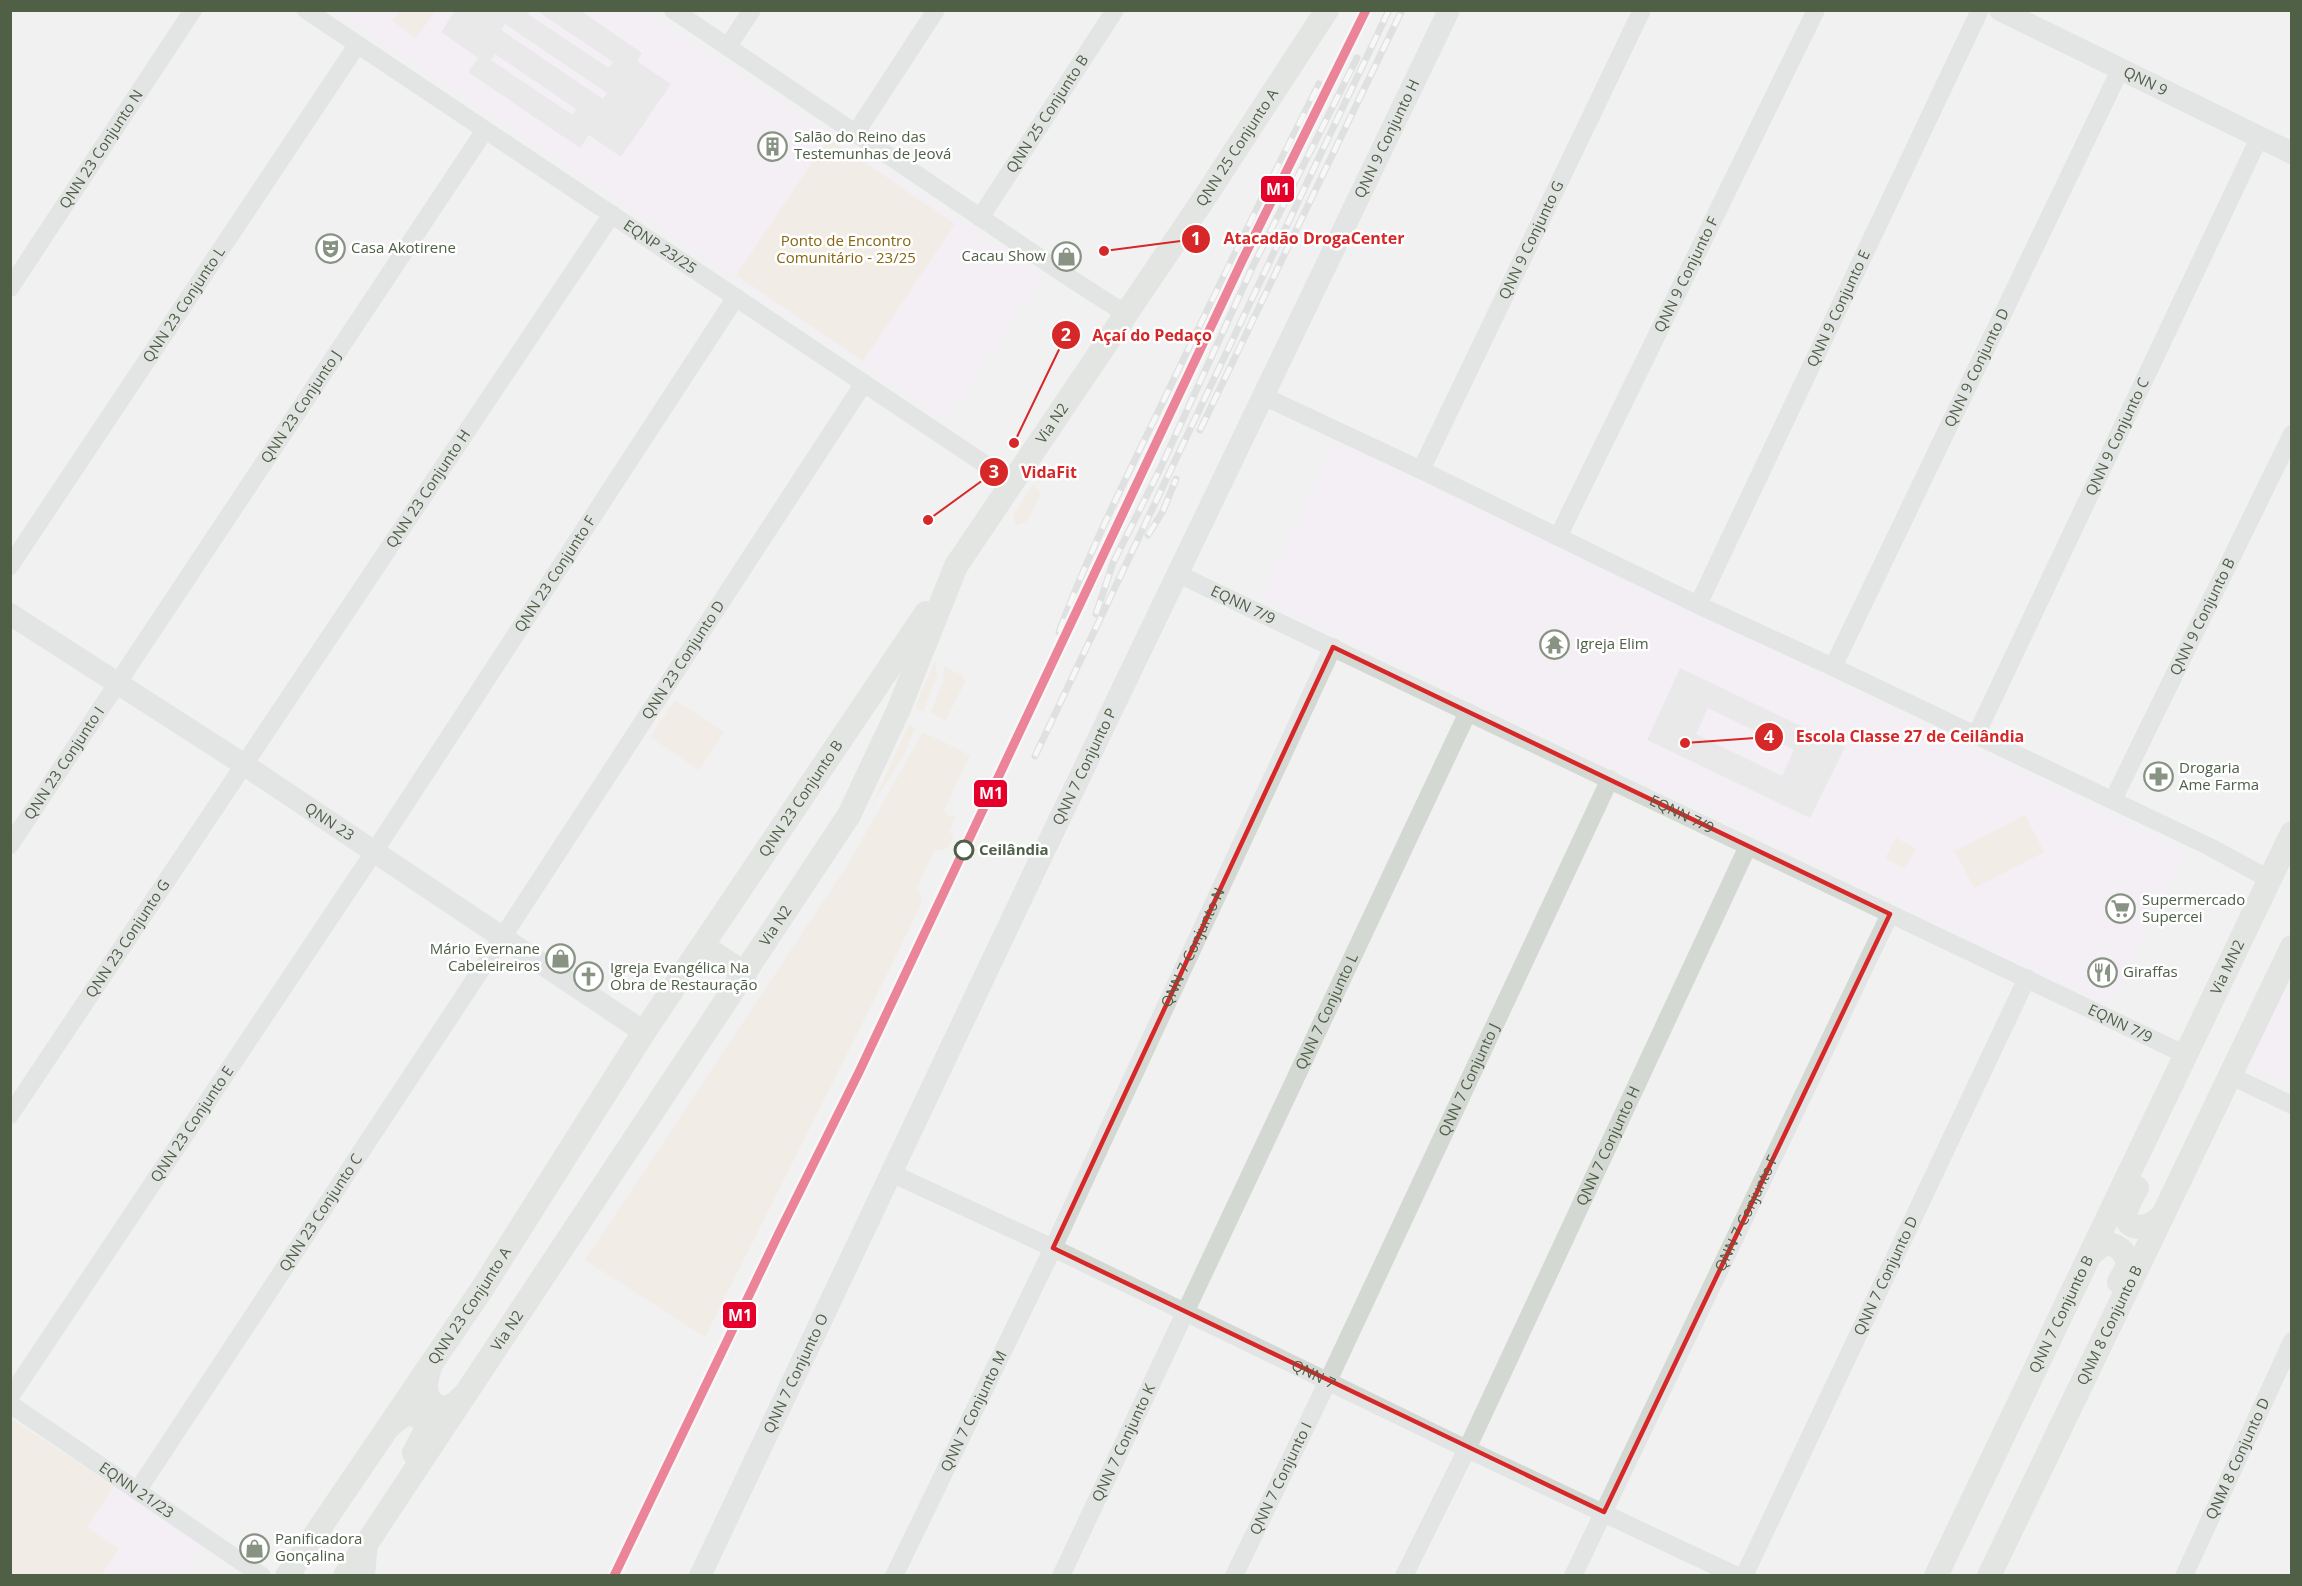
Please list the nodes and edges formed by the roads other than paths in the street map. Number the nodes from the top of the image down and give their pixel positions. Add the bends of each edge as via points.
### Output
1 (193, 10) edge
2 (306, 10) edge
3 (673, 10) edge
4 (752, 10) edge
5 (936, 10) edge
6 (1115, 10) edge
7 (1327, 10) edge
8 (1449, 10) edge
9 (1642, 10) edge
10 (1816, 10) edge
11 (1980, 10) edge
12 (2000, 10) edge
13 (357, 45) junction
14 (728, 46) junction
15 (2120, 70) junction
16 (485, 130) junction
17 (855, 134) junction
18 (2259, 138) junction
19 (2292, 153) edge
20 (612, 214) junction
21 (980, 218) junction
22 (10, 288) edge
23 (736, 297) junction
24 (1126, 314) junction
25 (864, 383) junction
26 (1263, 396) junction
27 (2292, 434) edge
28 (1421, 470) junction
29 (1013, 483) junction
30 (1558, 537) junction
31 (10, 566) edge
32 (956, 566) junction
33 (1178, 573) junction
34 (1698, 605) junction
35 (10, 614) edge
36 (1333, 647) junction
37 (1833, 667) junction
38 (119, 683) junction
39 (1468, 712) junction
40 (1976, 735) junction
41 (243, 764) junction
42 (1610, 779) junction
43 (2113, 800) junction
44 (2292, 833) edge
45 (10, 845) edge
46 (1748, 846) junction
47 (375, 852) junction
48 (2269, 879) junction
49 (1890, 914) junction
50 (502, 938) junction
51 (703, 946) junction
52 (2292, 946) edge
53 (745, 974) junction
54 (2027, 978) junction
55 (645, 1032) junction
56 (2183, 1061) junction
57 (2229, 1075) junction
58 (2292, 1105) edge
59 (10, 1115) edge
60 (891, 1173) junction
61 (2160, 1218) junction
62 (1053, 1248) junction
63 (2091, 1254) junction
64 (1187, 1312) junction
65 (2292, 1341) edge
66 (431, 1365) junction
67 (1328, 1381) junction
68 (468, 1391) junction
69 (10, 1397) edge
70 (10, 1404) edge
71 (386, 1428) junction
72 (2051, 1442) junction
73 (1467, 1449) junction
74 (138, 1490) junction
75 (1604, 1512) junction
76 (372, 1535) junction
77 (714, 1545) junction
78 (262, 1575) edge
79 (287, 1575) edge
80 (345, 1575) edge
81 (364, 1575) edge
82 (692, 1575) edge
83 (700, 1575) edge
84 (894, 1575) edge
85 (1061, 1575) edge
86 (1234, 1575) edge
87 (1404, 1575) edge
88 (1573, 1575) edge
89 (1737, 1575) edge
90 (1744, 1575) edge
91 (1936, 1575) edge
92 (1989, 1575) edge
93 (2184, 1575) edge

1 - 22 street, QNN 23 Conjunto N
2 - 13 street, EQNP 23/25
3 - 14 street
4 - 14 street
5 - 17 street
6 - 21 street, QNN 25 Conjunto B
7 - 24 main road, QNN 25 Conjunto A
8 - 26 street, QNN 9 Conjunto H
9 - 28 street, QNN 9 Conjunto G
10 - 30 street, QNN 9 Conjunto F
11 - 34 street, QNN 9 Conjunto E
12 - 15 street, QNN 9
13 - 16 street, EQNP 23/25
13 - 31 street, QNN 23 Conjunto L
14 - 17 street
15 - 18 street, QNN 9
15 - 37 street, QNN 9 Conjunto D
16 - 20 street, EQNP 23/25
16 - 38 street, QNN 23 Conjunto J
17 - 21 street
18 - 19 street, QNN 9
18 - 40 street, QNN 9 Conjunto C
20 - 23 street, EQNP 23/25
20 - 41 street, QNN 23 Conjunto H
21 - 24 street
23 - 25 street, EQNP 23/25
23 - 47 street, QNN 23 Conjunto F
24 - 29 main road, Via N2
25 - 29 street, EQNP 23/25
25 - 50 street, QNN 23 Conjunto D
26 - 28 street
26 - 33 street, QNN 7 Conjunto P
27 - 43 street, QNN 9 Conjunto B
28 - 30 street
29 - 32 main road, Via N2
30 - 34 street
32 - 51 main road, QNN 23 Conjunto B
32 - 53 main road, Via N2 via 898,711 849,815
33 - 36 street, EQNN 7/9
33 - 60 street, QNN 7 Conjunto P
34 - 37 street
35 - 38 street, QNN 23
36 - 39 street, EQNN 7/9
36 - 62 street, QNN 7 Conjunto N
37 - 40 street
38 - 41 street, QNN 23
38 - 45 street, QNN 23 Conjunto I
39 - 42 street, EQNN 7/9
39 - 64 street, QNN 7 Conjunto L
40 - 43 street
41 - 47 street, QNN 23
41 - 59 street, QNN 23 Conjunto G
42 - 46 street, EQNN 7/9
42 - 67 street, QNN 7 Conjunto J
43 - 48 street
44 - 48 main road, Via MN2
46 - 49 street, EQNN 7/9
46 - 73 street, QNN 7 Conjunto H
47 - 50 street, QNN 23
47 - 69 street, QNN 23 Conjunto E
48 - 56 main road, Via MN2
49 - 54 street, EQNN 7/9
49 - 75 street, QNN 7 Conjunto F
50 - 55 street, QNN 23
50 - 74 street, QNN 23 Conjunto C
51 - 53 main road
51 - 55 main road, QNN 23 Conjunto B
52 - 57 main road
53 - 68 main road, Via N2
54 - 56 street, EQNN 7/9
54 - 90 street, QNN 7 Conjunto D
55 - 66 main road, QNN 23 Conjunto A
56 - 61 main road via 2168,1121 2126,1212 2138,1227 2149,1226
56 - 63 main road, QNN 7 Conjunto B
57 - 58 street
57 - 61 main road, QNM 8 Conjunto B
60 - 62 street, QNN 7
60 - 77 street, QNN 7 Conjunto O
61 - 72 main road, QNM 8 Conjunto B
62 - 64 street, QNN 7
62 - 84 street, QNN 7 Conjunto M
63 - 72 main road via 2101,1245 2119,1247 2127,1265 2075,1371
63 - 91 main road, QNN 7 Conjunto B
64 - 67 street, QNN 7
64 - 85 street, QNN 7 Conjunto K
65 - 93 street, QNM 8 Conjunto D
66 - 68 main road via 426,1395 432,1405 444,1409
66 - 71 main road, QNN 23 Conjunto A
67 - 73 street, QNN 7
67 - 86 street, QNN 7 Conjunto I
68 - 76 main road, Via N2
70 - 74 street, EQNN 21/23
71 - 76 main road via 411,1413 423,1420 427,1428 381,1502
71 - 79 main road, QNN 23 Conjunto A
72 - 92 main road, QNM 8 Conjunto B
73 - 75 street, QNN 7
73 - 87 street, QNN 7 Conjunto H
74 - 78 street, EQNN 21/23
75 - 88 street, QNN 7 Conjunto F
75 - 89 street, QNN 7
76 - 80 main road, Via N2
76 - 81 street
77 - 82 street
77 - 83 street, QNN 7 Conjunto O

